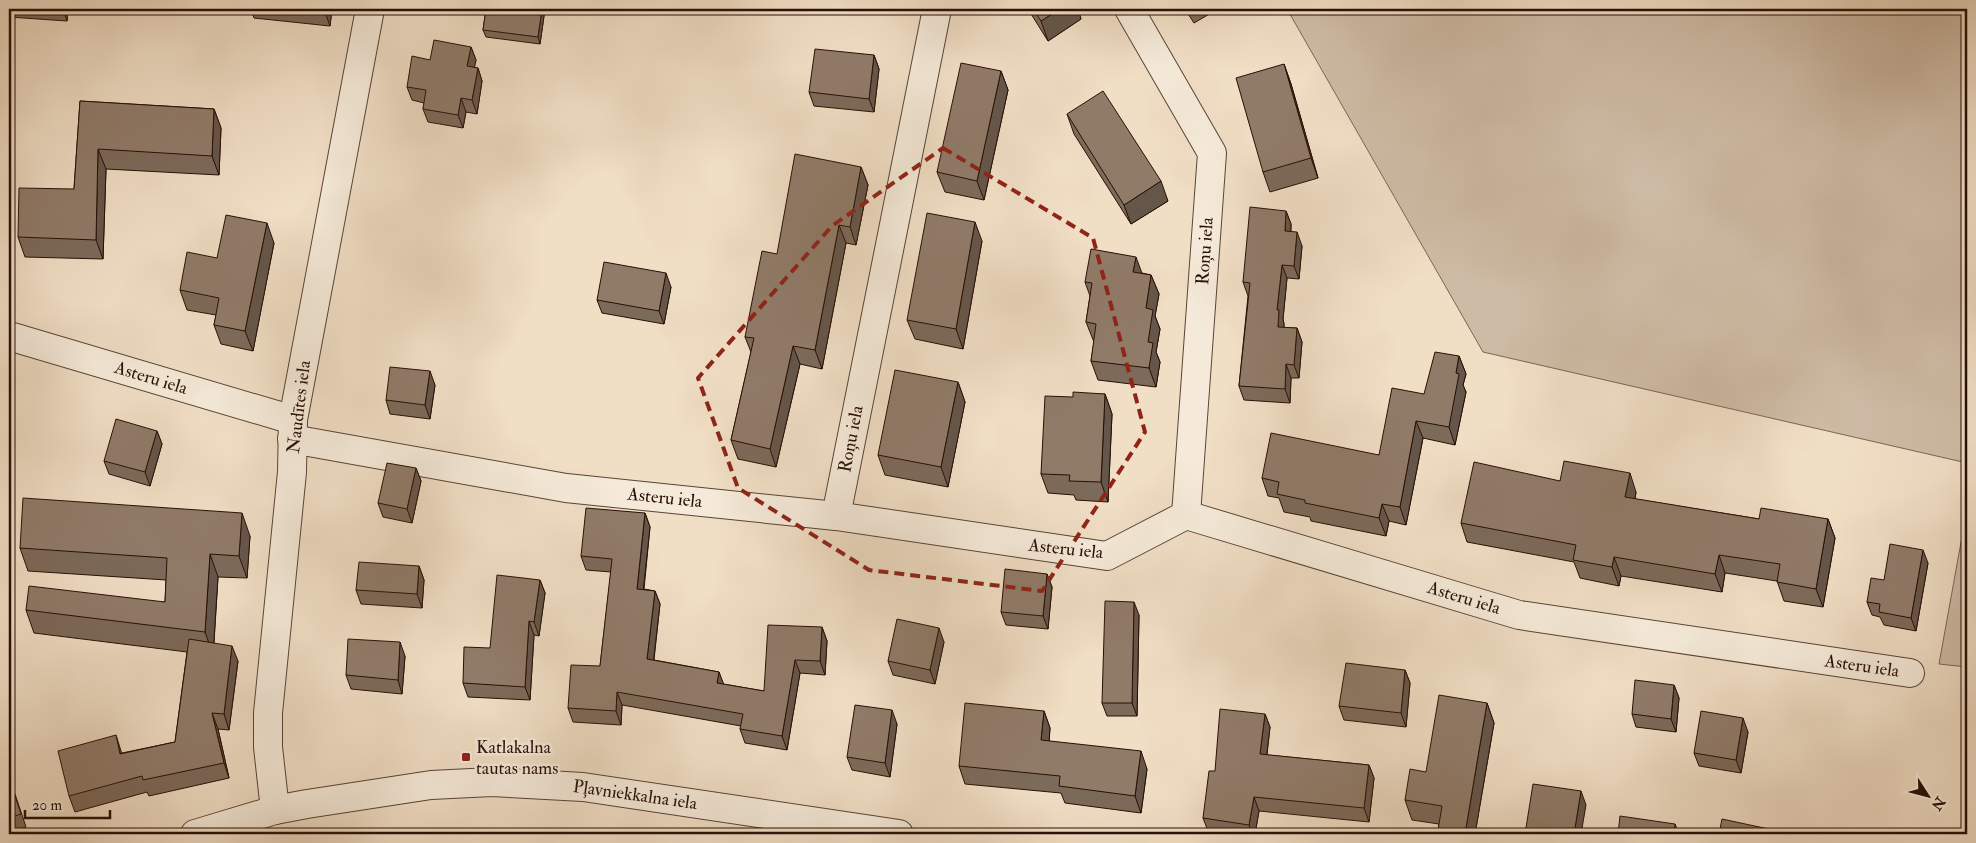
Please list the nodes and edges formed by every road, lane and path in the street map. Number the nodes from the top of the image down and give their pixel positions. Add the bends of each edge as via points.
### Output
1 (370, 9) edge
2 (937, 9) edge
3 (1129, 9) edge
4 (9, 336) edge
5 (293, 429) junction
6 (1186, 515) junction
7 (836, 516) junction
8 (1910, 673) dead end
9 (275, 810) junction
10 (195, 834) edge
11 (899, 834) edge

1 - 5 street, Naudītes iela
2 - 7 street, Roņu iela
3 - 6 street, Roņu iela via 1212,153
4 - 5 street, Asteru iela
5 - 7 street, Asteru iela via 566,488
5 - 9 street, Naudītes iela via 292,472 268,713
6 - 7 street, Asteru iela via 1107,556
6 - 8 street, Asteru iela via 1519,615
9 - 10 street, Pļavniekkalna iela
9 - 11 street, Pļavniekkalna iela via 431,785 492,782 583,787

